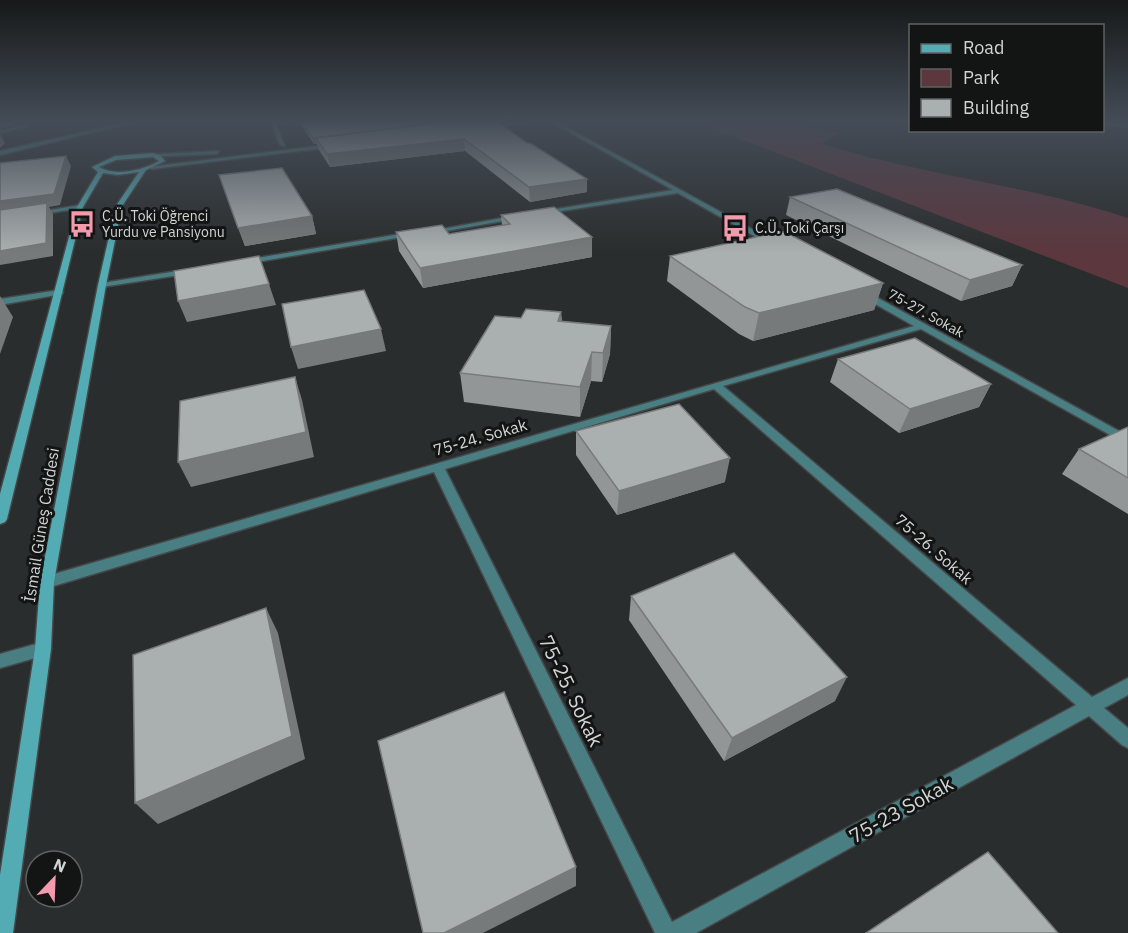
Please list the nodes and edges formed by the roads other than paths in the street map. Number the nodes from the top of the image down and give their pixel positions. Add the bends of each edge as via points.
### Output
1 (97, 166) edge
2 (143, 166) edge
3 (146, 166) edge
4 (634, 166) edge
5 (101, 172) junction
6 (679, 190) junction
7 (80, 207) junction
8 (538, 214) edge
9 (23, 215) edge
10 (526, 216) edge
11 (781, 247) edge
12 (232, 264) edge
13 (196, 270) edge
14 (102, 285) junction
15 (852, 287) edge
16 (59, 292) junction
17 (0, 302) edge
18 (923, 326) junction
19 (716, 385) junction
20 (1128, 441) edge
21 (438, 467) junction
22 (0, 519) edge
23 (47, 582) junction
24 (42, 649) junction
25 (0, 661) edge
26 (1128, 686) edge
27 (1090, 707) junction
28 (1128, 739) edge
29 (2, 933) edge
30 (666, 933) edge
31 (674, 933) edge

1 - 5 street, İsmail Güneş Caddesi
2 - 5 street via 121,173
3 - 14 street, İsmail Güneş Caddesi via 119,206
4 - 6 street
5 - 7 street, İsmail Güneş Caddesi
6 - 8 street
6 - 11 street
7 - 9 street
7 - 16 street, İsmail Güneş Caddesi
10 - 12 street
13 - 14 street
14 - 23 street, İsmail Güneş Caddesi
15 - 18 street, 75-27. Sokak
16 - 17 street
16 - 22 street, İsmail Güneş Caddesi
18 - 19 street, 75-24. Sokak
18 - 20 street, 75-27. Sokak
19 - 21 street, 75-24. Sokak
19 - 27 street, 75-26. Sokak
21 - 23 street, 75-24. Sokak
21 - 30 street, 75-25. Sokak
23 - 24 street, İsmail Güneş Caddesi
24 - 25 street
24 - 29 street, İsmail Güneş Caddesi
26 - 27 street, 75-23 Sokak
27 - 28 street, 75-26. Sokak
27 - 31 street, 75-23 Sokak

